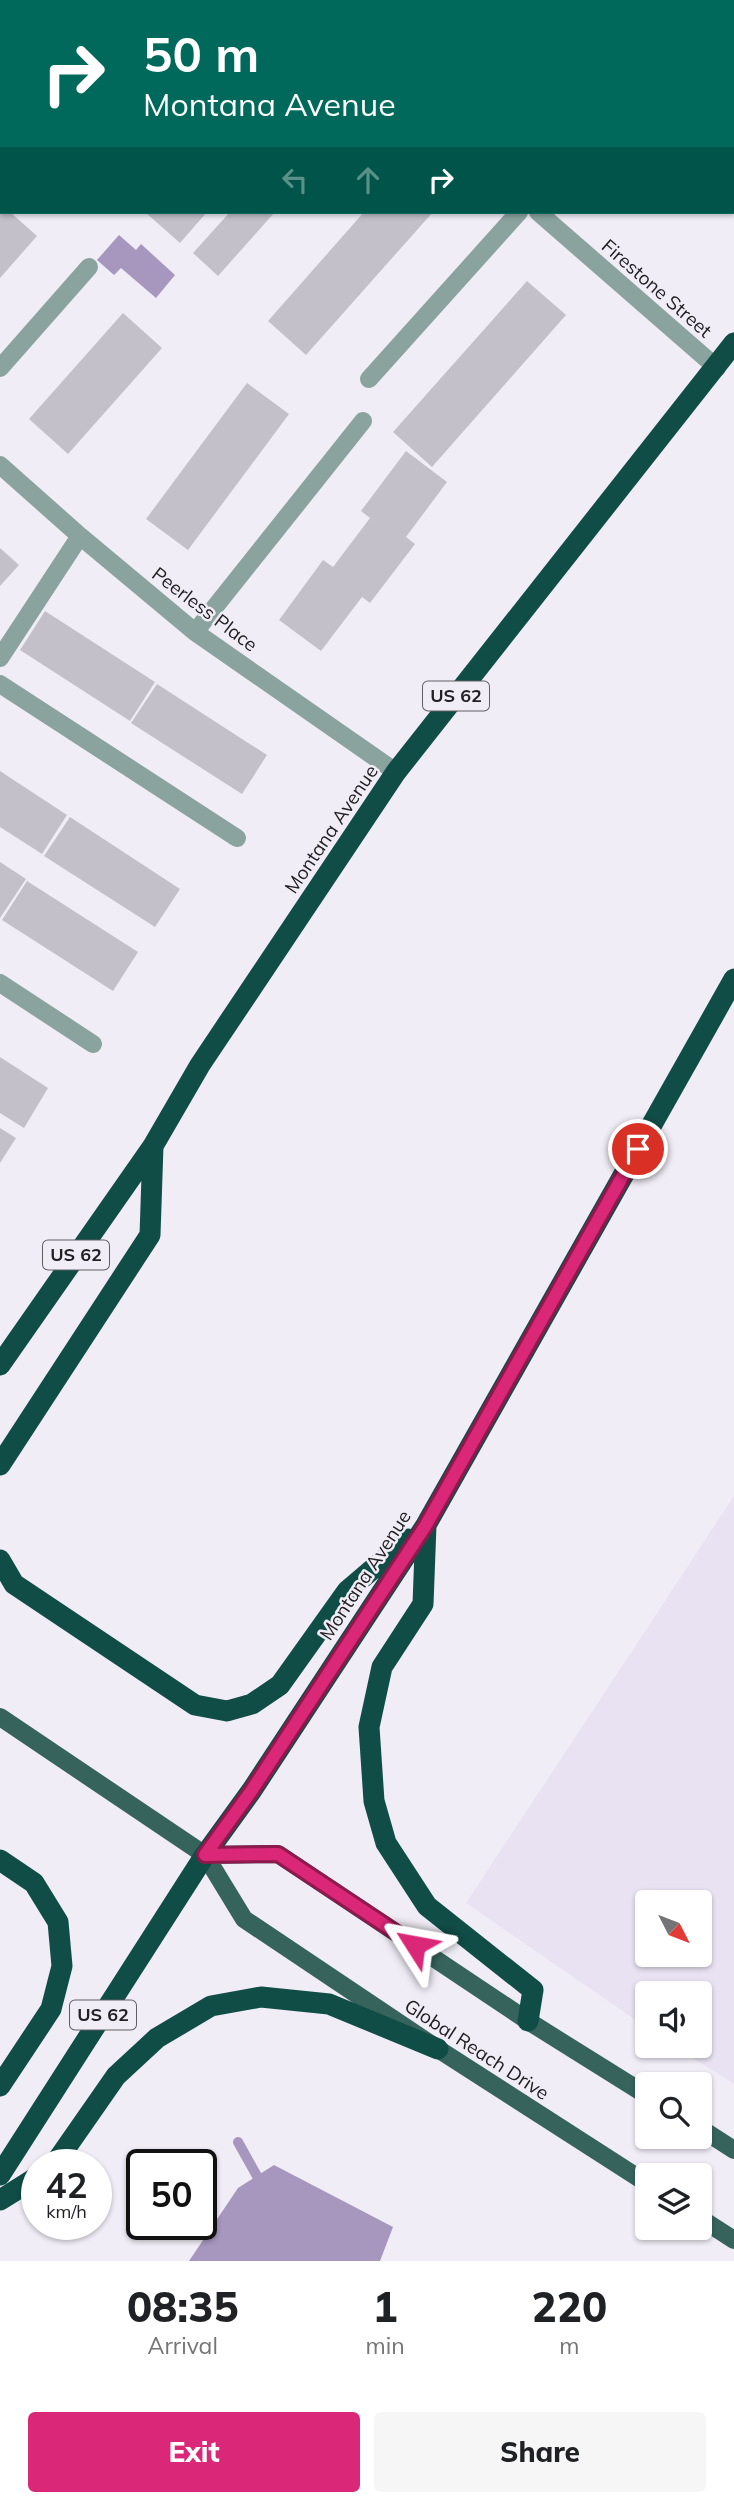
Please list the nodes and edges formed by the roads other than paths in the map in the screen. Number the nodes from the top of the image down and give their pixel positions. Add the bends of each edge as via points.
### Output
1 (517, 214) edge
2 (540, 214) edge
3 (89, 267) dead end
4 (734, 343) edge
5 (717, 368) junction
6 (0, 369) edge
7 (369, 379) dead end
8 (363, 421) dead end
9 (0, 465) edge
10 (80, 536) junction
11 (195, 632) junction
12 (0, 658) edge
13 (0, 684) edge
14 (396, 772) junction
15 (237, 838) dead end
16 (734, 979) edge
17 (0, 983) edge
18 (93, 1044) dead end
19 (153, 1146) junction
20 (0, 1365) edge
21 (0, 1465) edge
22 (426, 1525) junction
23 (0, 1560) edge
24 (0, 1717) edge
25 (205, 1855) junction
26 (0, 1860) edge
27 (528, 2021) junction
28 (438, 2049) junction
29 (0, 2085) edge
30 (635, 2088) edge
31 (712, 2136) edge
32 (65, 2149) edge
33 (734, 2150) edge
34 (0, 2175) edge
35 (635, 2175) edge
36 (21, 2187) edge
37 (0, 2200) edge
38 (712, 2226) edge
39 (734, 2240) edge

1 - 7 street
2 - 5 street, Firestone Street
3 - 6 street
4 - 5 highway, Montana Avenue / US 62
5 - 14 highway, Montana Avenue / US 62
8 - 11 street
9 - 10 street, Peerless Place
10 - 11 street, Peerless Place
10 - 12 street
11 - 14 street, Peerless Place
13 - 15 street
14 - 19 highway, Montana Avenue / US 62 via 200,1065
16 - 22 highway, Montana Avenue / US 62
17 - 18 street
19 - 20 highway, Montana Avenue / US 62
19 - 21 highway via 150,1235
22 - 23 highway via 346,1591 280,1685 252,1704 227,1711 195,1705 14,1584
22 - 25 highway, Montana Avenue / US 62
22 - 27 highway via 423,1604 382,1667 369,1727 374,1801 386,1843 427,1906 533,1990
24 - 25 main road, Global Reach Drive
25 - 27 main road via 278,1854
25 - 28 main road, Global Reach Drive via 244,1919
25 - 34 highway, Montana Avenue / US 62
26 - 29 highway via 34,1883 58,1922 62,1966 51,2009
27 - 30 main road
28 - 32 highway via 329,2004 261,1997 211,2006 157,2038 116,2076
28 - 35 main road, Global Reach Drive
31 - 33 main road
36 - 37 highway
38 - 39 main road

